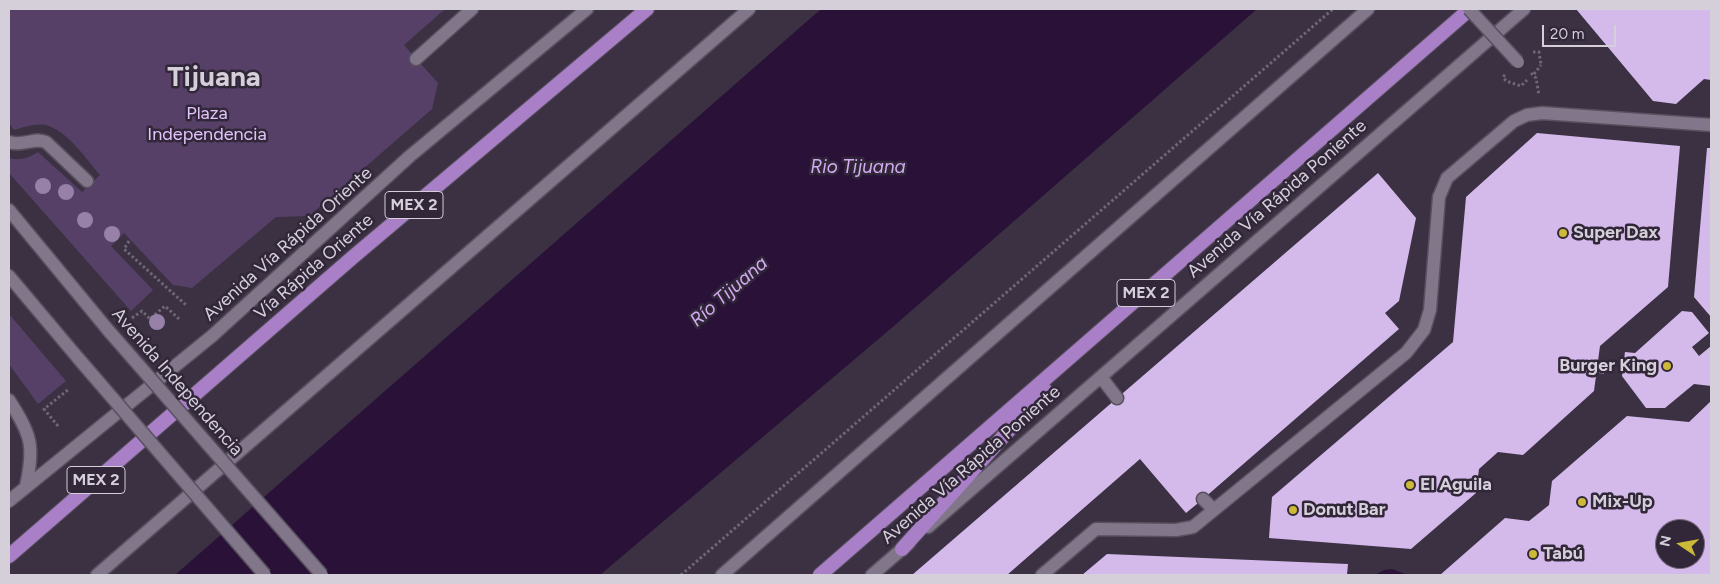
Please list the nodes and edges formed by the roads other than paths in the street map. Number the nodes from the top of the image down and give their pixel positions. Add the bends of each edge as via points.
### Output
1 (472, 9) edge
2 (587, 9) edge
3 (647, 9) edge
4 (749, 9) edge
5 (1368, 9) edge
6 (1469, 9) edge
7 (1524, 9) edge
8 (416, 59) dead end
9 (1522, 64) road end
10 (1711, 125) edge
11 (9, 142) edge
12 (87, 181) dead end
13 (9, 210) edge
14 (9, 276) edge
15 (1085, 346) junction
16 (1101, 377) junction
17 (1117, 398) dead end
18 (9, 400) edge
19 (26, 486) junction
20 (1203, 499) dead end
21 (9, 502) edge
22 (1214, 510) junction
23 (902, 550) junction
24 (9, 556) edge
25 (96, 575) edge
26 (265, 575) edge
27 (322, 575) edge
28 (722, 575) edge
29 (820, 575) edge
30 (872, 575) edge
31 (1042, 575) edge

1 - 8 main road
2 - 19 main road, Avenida Vía Rápida Oriente via 410,156 212,336
3 - 24 highway, Vía Rápida Oriente / MEX 2
4 - 25 main road
5 - 28 main road
6 - 9 main road, bridge
6 - 15 highway, Avenida Vía Rápida Poniente / MEX 2
7 - 16 main road, Avenida Vía Rápida Poniente
10 - 22 main road via 1542,113 1532,113 1514,121 1461,164 1442,186 1430,310 1424,330 1414,345
11 - 12 main road via 18,145 40,139 46,142
13 - 27 main road, Avenida Independencia, bridge via 108,330
14 - 26 main road, bridge
15 - 23 highway
15 - 29 highway, Avenida Vía Rápida Poniente / MEX 2
16 - 17 main road
16 - 23 main road, Avenida Vía Rápida Poniente
18 - 19 main road via 32,446
19 - 21 main road, Avenida Vía Rápida Oriente
20 - 22 main road
22 - 31 main road via 1193,527 1176,530 1096,529
23 - 30 main road, Avenida Vía Rápida Poniente

